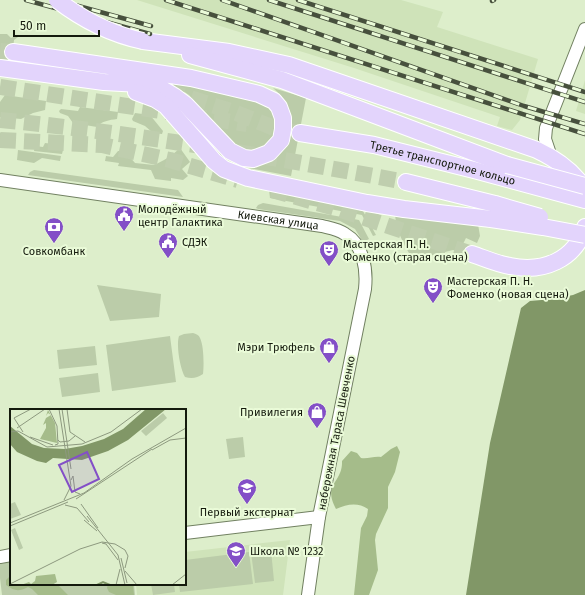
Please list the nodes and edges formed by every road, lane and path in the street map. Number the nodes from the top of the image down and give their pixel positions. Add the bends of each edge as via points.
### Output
1 (57, 0) edge
2 (585, 29) edge
3 (13, 52) tunnel mouth
4 (254, 64) junction
5 (0, 68) edge
6 (104, 82) junction
7 (300, 133) tunnel mouth
8 (551, 157) junction
9 (505, 171) junction
10 (0, 180) edge
11 (406, 182) tunnel mouth
12 (585, 188) edge
13 (585, 200) edge
14 (493, 211) junction
15 (585, 227) edge
16 (585, 231) edge
17 (585, 235) edge
18 (472, 254) tunnel mouth
19 (366, 271) joint
20 (319, 517) junction
21 (186, 533) edge
22 (10, 555) edge
23 (0, 557) edge
24 (308, 595) edge

1 - 4 main road, bridge via 70,10 113,33
2 - 8 street via 546,128 545,139
3 - 6 main road via 191,78 259,94 274,101 279,107 284,129 281,140 269,154 253,159 244,158 230,151 186,105 164,90 140,84
4 - 8 main road via 289,65
4 - 9 main road via 290,83
5 - 6 main road
6 - 14 main road via 155,99 166,106 214,161 224,169 248,178 404,210
7 - 9 main road, Третье транспортное кольцо via 438,152
8 - 12 main road via 574,175
9 - 12 main road, bridge
9 - 13 main road, Третье транспортное кольцо
10 - 19 street, Киевская улица via 336,229 356,244
11 - 14 main road
14 - 16 main road, bridge
14 - 17 main road, bridge via 543,227
15 - 18 main road via 574,248 562,259 549,265 534,268 512,267
19 - 20 street, набережная Тараса Шевченко via 365,289
20 - 21 street
20 - 24 street, набережная Тараса Шевченко
22 - 23 street

